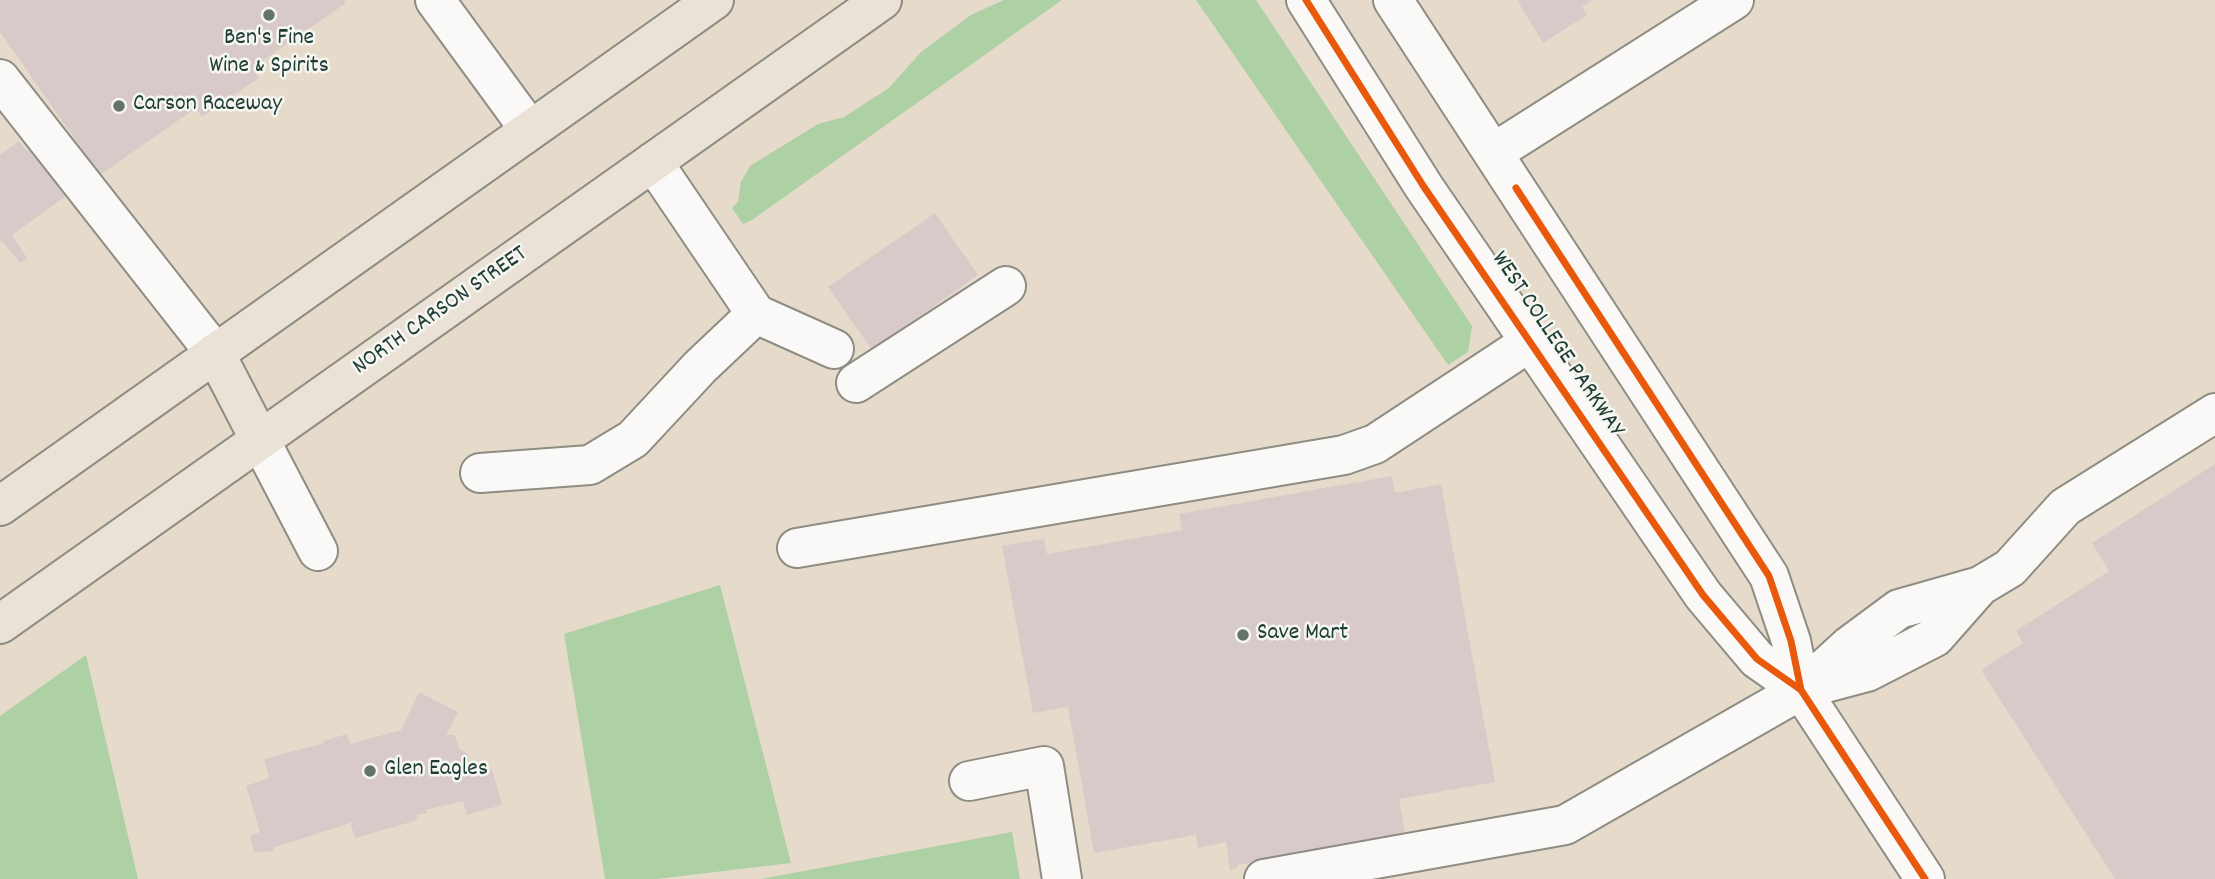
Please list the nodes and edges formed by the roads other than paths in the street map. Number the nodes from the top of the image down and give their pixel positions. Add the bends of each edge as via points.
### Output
1 (435, 0) edge
2 (714, 0) edge
3 (882, 0) edge
4 (1306, 0) edge
5 (1393, 0) edge
6 (1734, 0) edge
7 (0, 79) edge
8 (530, 130) junction
9 (1493, 153) junction
10 (653, 162) junction
11 (1006, 286) dead end
12 (756, 314) junction
13 (1531, 342) junction
14 (834, 349) dead end
15 (215, 353) junction
16 (856, 383) dead end
17 (2215, 413) edge
18 (260, 440) junction
19 (480, 473) dead end
20 (0, 506) edge
21 (797, 548) dead end
22 (318, 551) dead end
23 (0, 624) edge
24 (1801, 690) junction
25 (969, 781) dead end
26 (1062, 879) edge
27 (1264, 879) edge
28 (1925, 879) edge

1 - 8 street
2 - 8 main road
3 - 10 main road, NORTH CARSON STREET
4 - 13 street, WEST COLLEGE PARKWAY via 1424,187
5 - 9 street, WEST COLLEGE PARKWAY
6 - 9 street
7 - 15 street
8 - 15 main road
9 - 24 street, WEST COLLEGE PARKWAY via 1769,576 1791,641
10 - 12 street
10 - 18 main road, NORTH CARSON STREET
11 - 16 street
12 - 14 street
12 - 19 street via 633,439 590,465
13 - 21 street via 1375,444 1344,455
13 - 24 street, WEST COLLEGE PARKWAY via 1703,595 1757,659
15 - 18 main road
15 - 20 main road
17 - 24 street via 2065,507 2011,568 1980,586 1899,609
18 - 22 street
18 - 23 main road, NORTH CARSON STREET
24 - 27 street via 1564,825
24 - 28 street, WEST COLLEGE PARKWAY
25 - 26 street via 1044,766

